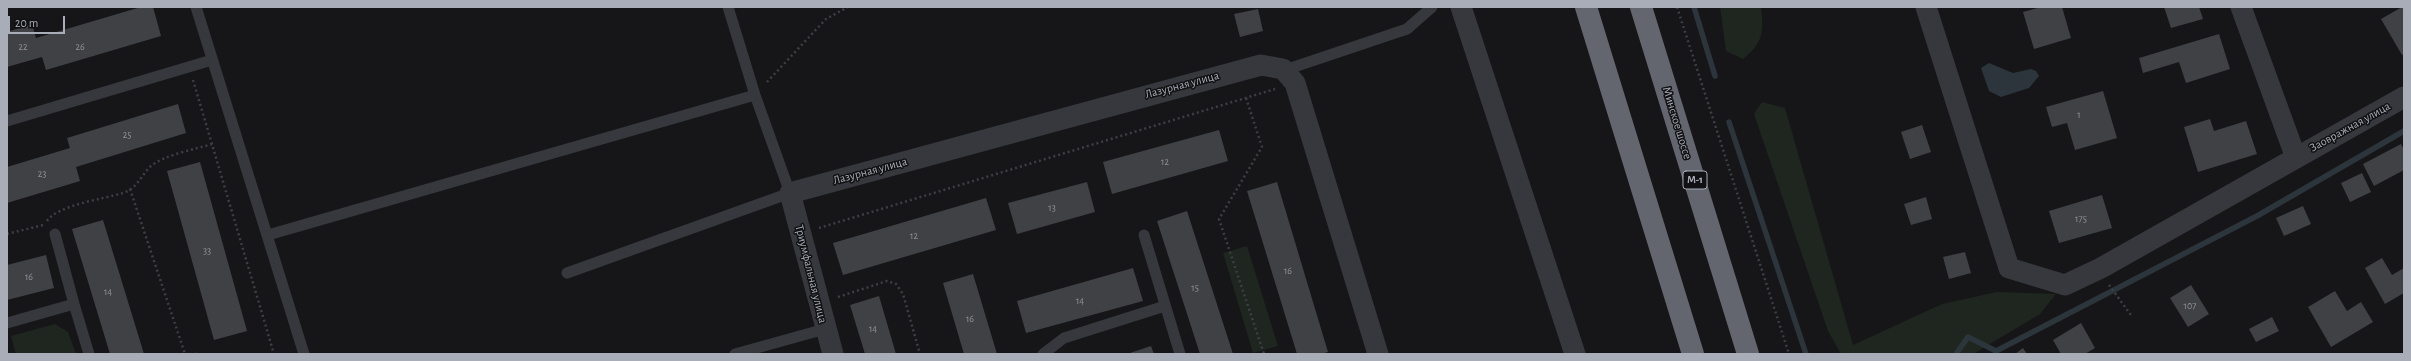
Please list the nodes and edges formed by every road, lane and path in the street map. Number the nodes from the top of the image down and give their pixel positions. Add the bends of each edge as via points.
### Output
1 (196, 7) edge
2 (728, 7) edge
3 (848, 7) edge
4 (1432, 7) edge
5 (1461, 7) edge
6 (1586, 7) edge
7 (1642, 7) edge
8 (1677, 7) edge
9 (1926, 7) edge
10 (2241, 7) edge
11 (212, 60) junction
12 (189, 67) junction
13 (1290, 77) junction
14 (754, 95) junction
15 (2404, 97) edge
16 (1246, 98) junction
17 (7, 121) edge
18 (212, 144) junction
19 (2296, 158) junction
20 (130, 189) junction
21 (790, 193) junction
22 (45, 224) junction
23 (812, 230) dead end
24 (7, 234) edge
25 (55, 234) joint
26 (268, 235) junction
27 (1144, 235) dead end
28 (567, 274) dead end
29 (2108, 284) dead end
30 (818, 302) junction
31 (74, 304) junction
32 (1165, 306) junction
33 (2131, 315) dead end
34 (7, 323) edge
35 (825, 329) junction
36 (89, 354) edge
37 (185, 354) edge
38 (195, 354) edge
39 (200, 354) edge
40 (274, 354) edge
41 (304, 354) edge
42 (735, 354) edge
43 (833, 354) edge
44 (920, 354) edge
45 (1043, 354) edge
46 (1180, 354) edge
47 (1264, 354) edge
48 (1378, 354) edge
49 (1575, 354) edge
50 (1693, 354) edge
51 (1748, 354) edge
52 (1789, 354) edge

1 - 11 lane
2 - 14 lane
3 - 14 path via 826,19
4 - 13 lane via 1407,29
5 - 49 street
6 - 50 highway
7 - 51 highway, Минское шоссе / М-1
8 - 52 path
9 - 19 street, Заовражная улица via 2009,268 2065,285 2101,268
10 - 19 street
11 - 12 lane
11 - 26 lane
12 - 17 lane
12 - 18 path
13 - 16 path
13 - 21 street, Лазурная улица via 1261,65 1236,70
13 - 48 street
14 - 21 lane
14 - 26 lane
15 - 19 street, Заовражная улица
16 - 23 path
16 - 47 path via 1262,147 1219,219
18 - 20 path via 167,158 152,166
18 - 40 path
20 - 22 path via 50,216
20 - 37 path
21 - 28 lane
21 - 30 street, Триумфальная улица
22 - 24 path
22 - 25 path via 49,235
25 - 31 lane
26 - 41 lane
27 - 32 lane
29 - 33 path
30 - 35 street, Триумфальная улица
30 - 44 path via 887,281 896,284 903,294
31 - 34 lane
31 - 36 lane
32 - 45 lane via 1064,338
32 - 46 lane
35 - 42 lane
35 - 43 street, Триумфальная улица
38 - 39 path

